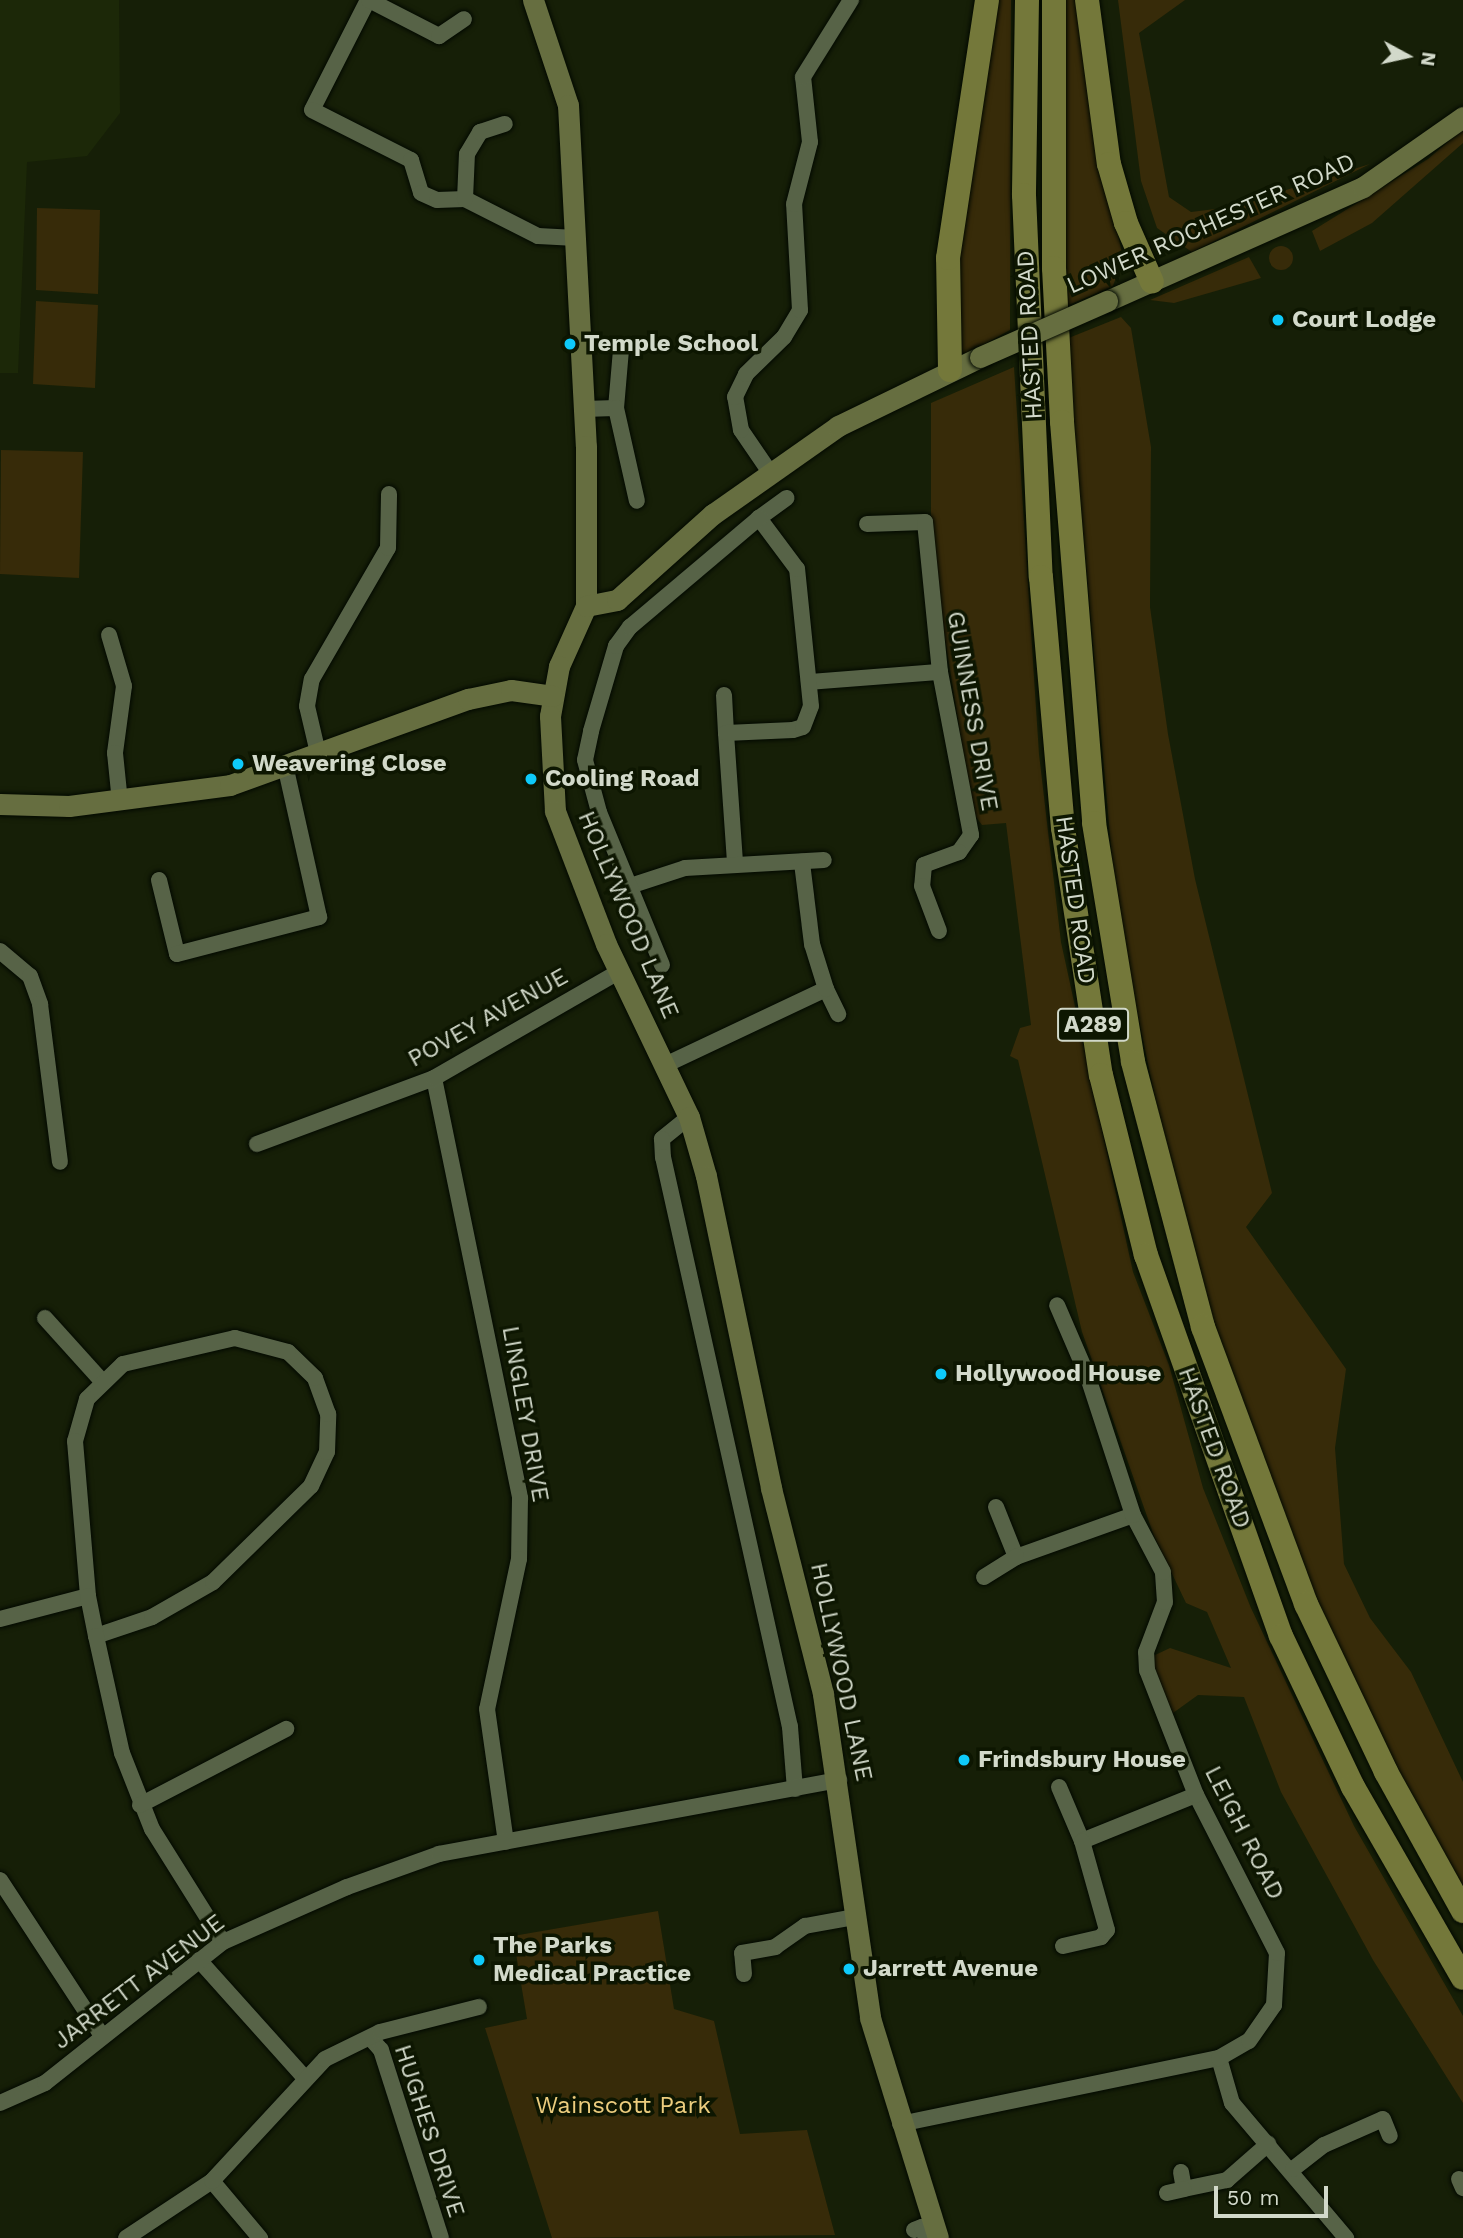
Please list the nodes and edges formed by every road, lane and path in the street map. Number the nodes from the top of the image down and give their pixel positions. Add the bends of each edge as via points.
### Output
1 (368, 0) edge
2 (533, 0) edge
3 (851, 0) edge
4 (987, 0) edge
5 (1027, 0) edge
6 (1054, 0) edge
7 (1087, 0) edge
8 (464, 19) dead end
9 (1463, 117) edge
10 (505, 124) dead end
11 (465, 199) junction
12 (576, 238) junction
13 (1152, 282) junction
14 (621, 350) dead end
15 (950, 370) junction
16 (616, 408) junction
17 (584, 409) junction
18 (769, 471) junction
19 (389, 494) dead end
20 (787, 498) dead end
21 (636, 501) dead end
22 (759, 518) junction
23 (867, 524) dead end
24 (586, 607) junction
25 (109, 635) dead end
26 (940, 672) junction
27 (809, 682) junction
28 (724, 695) dead end
29 (553, 696) junction
30 (726, 733) junction
31 (318, 753) junction
32 (285, 765) junction
33 (120, 802) junction
34 (0, 804) edge
35 (824, 860) dead end
36 (736, 862) junction
37 (802, 862) junction
38 (159, 880) dead end
39 (629, 886) junction
40 (939, 931) dead end
41 (0, 951) edge
42 (662, 965) dead end
43 (620, 971) junction
44 (826, 989) junction
45 (838, 1014) dead end
46 (665, 1065) junction
47 (434, 1078) junction
48 (689, 1117) junction
49 (257, 1144) dead end
50 (60, 1162) dead end
51 (1057, 1305) dead end
52 (45, 1318) dead end
53 (101, 1380) junction
54 (996, 1507) dead end
55 (1133, 1515) junction
56 (1016, 1557) junction
57 (984, 1577) dead end
58 (88, 1596) junction
59 (0, 1619) edge
60 (96, 1636) junction
61 (286, 1729) dead end
62 (839, 1780) junction
63 (1059, 1787) dead end
64 (795, 1789) junction
65 (1196, 1795) junction
66 (141, 1805) junction
67 (1082, 1841) junction
68 (506, 1842) junction
69 (0, 1880) edge
70 (1463, 1911) edge
71 (855, 1917) junction
72 (223, 1942) junction
73 (1063, 1946) dead end
74 (200, 1960) junction
75 (744, 1974) dead end
76 (1463, 1978) edge
77 (479, 2007) dead end
78 (102, 2036) junction
79 (372, 2040) junction
80 (1219, 2058) junction
81 (305, 2078) junction
82 (0, 2103) edge
83 (900, 2124) junction
84 (1390, 2136) dead end
85 (1268, 2144) junction
86 (1293, 2169) junction
87 (1181, 2172) dead end
88 (212, 2181) junction
89 (1184, 2189) junction
90 (1167, 2193) dead end
91 (126, 2238) edge
92 (260, 2238) edge
93 (441, 2238) edge
94 (938, 2238) edge
95 (1346, 2238) edge

1 - 8 street via 439,36
1 - 11 street via 312,110 411,160 421,193 437,201
2 - 12 main road via 568,105
3 - 18 street via 803,77 810,142 794,204 800,310 785,337 746,374 735,397 741,430
4 - 15 main road via 948,258
5 - 76 main road, HASTED ROAD / A289 via 1024,195 1041,577 1063,828 1101,1075 1146,1255 1281,1636 1353,1787
6 - 70 main road, HASTED ROAD / A289 via 1054,268 1063,435 1094,823 1133,1062 1203,1327 1306,1604 1386,1772
7 - 13 main road via 1109,164 1125,223
9 - 13 main road, LOWER ROCHESTER ROAD via 1363,187
10 - 11 street via 480,132 467,154
11 - 12 street via 538,236
12 - 17 main road
13 - 15 main road, LOWER ROCHESTER ROAD, bridge
14 - 16 street
15 - 18 main road, LOWER ROCHESTER ROAD via 838,426
16 - 17 street
16 - 21 street
17 - 24 main road
18 - 24 main road, LOWER ROCHESTER ROAD via 617,600
19 - 31 street via 387,548 312,679 307,706
20 - 22 street
22 - 27 street via 797,569
22 - 39 street via 630,627 607,669 585,760
23 - 26 street, GUINNESS DRIVE via 925,522
24 - 29 main road, HOLLYWOOD LANE via 572,630
25 - 33 street via 124,686 115,753
26 - 27 street
26 - 40 street, GUINNESS DRIVE via 971,835 960,852 924,865 922,887
27 - 30 street via 803,727
28 - 30 street
29 - 31 main road via 511,690 468,699
29 - 43 main road, HOLLYWOOD LANE via 547,748 555,811
30 - 36 street
31 - 32 main road
32 - 33 main road via 230,785
32 - 38 street via 319,917 177,954
33 - 34 main road
35 - 37 street
36 - 37 street
36 - 39 street via 685,868
37 - 44 street via 812,943
39 - 42 street
41 - 50 street via 30,976 40,1004
43 - 46 main road, HOLLYWOOD LANE
43 - 47 street, POVEY AVENUE
44 - 45 street
44 - 46 street
46 - 48 main road, HOLLYWOOD LANE
47 - 49 street, POVEY AVENUE
47 - 68 street, LINGLEY DRIVE via 520,1498 519,1559 488,1703
48 - 62 main road, HOLLYWOOD LANE
48 - 64 street via 666,1133 663,1157 790,1727
51 - 55 street, LEIGH ROAD via 1088,1377
52 - 53 street
53 - 58 street via 81,1412 75,1441
53 - 60 street via 145,1357 235,1338 265,1341 298,1359 315,1378 326,1401 330,1439 311,1486 213,1583 152,1617
54 - 56 street
55 - 56 street
55 - 65 street, LEIGH ROAD via 1166,1586 1146,1652 1147,1670
56 - 57 street
58 - 59 street
58 - 60 street
60 - 66 street
61 - 66 street
62 - 64 street, JARRETT AVENUE
62 - 71 main road, HOLLYWOOD LANE
63 - 67 street
64 - 68 street, JARRETT AVENUE
65 - 67 street
65 - 80 street, LEIGH ROAD via 1277,1953 1274,2005 1262,2027
66 - 72 street
67 - 73 street via 1107,1930 1101,1937
68 - 72 street, JARRETT AVENUE via 439,1854 270,1916
69 - 78 street
71 - 75 street via 804,1926 775,1947 742,1953
71 - 83 main road, HOLLYWOOD LANE via 870,2018
72 - 74 street, JARRETT AVENUE
74 - 78 street, JARRETT AVENUE
74 - 81 street
77 - 79 street via 380,2032
78 - 82 street, JARRETT AVENUE via 34,2091
79 - 81 street via 325,2059
79 - 93 street, HUGHES DRIVE via 381,2050
80 - 83 street, LEIGH ROAD
80 - 85 street via 1232,2103
81 - 88 street
83 - 94 main road, HOLLYWOOD LANE
84 - 86 street via 1380,2112
85 - 86 street
85 - 89 street via 1227,2180
86 - 95 street
87 - 89 street
88 - 91 street
88 - 92 street
89 - 90 street

